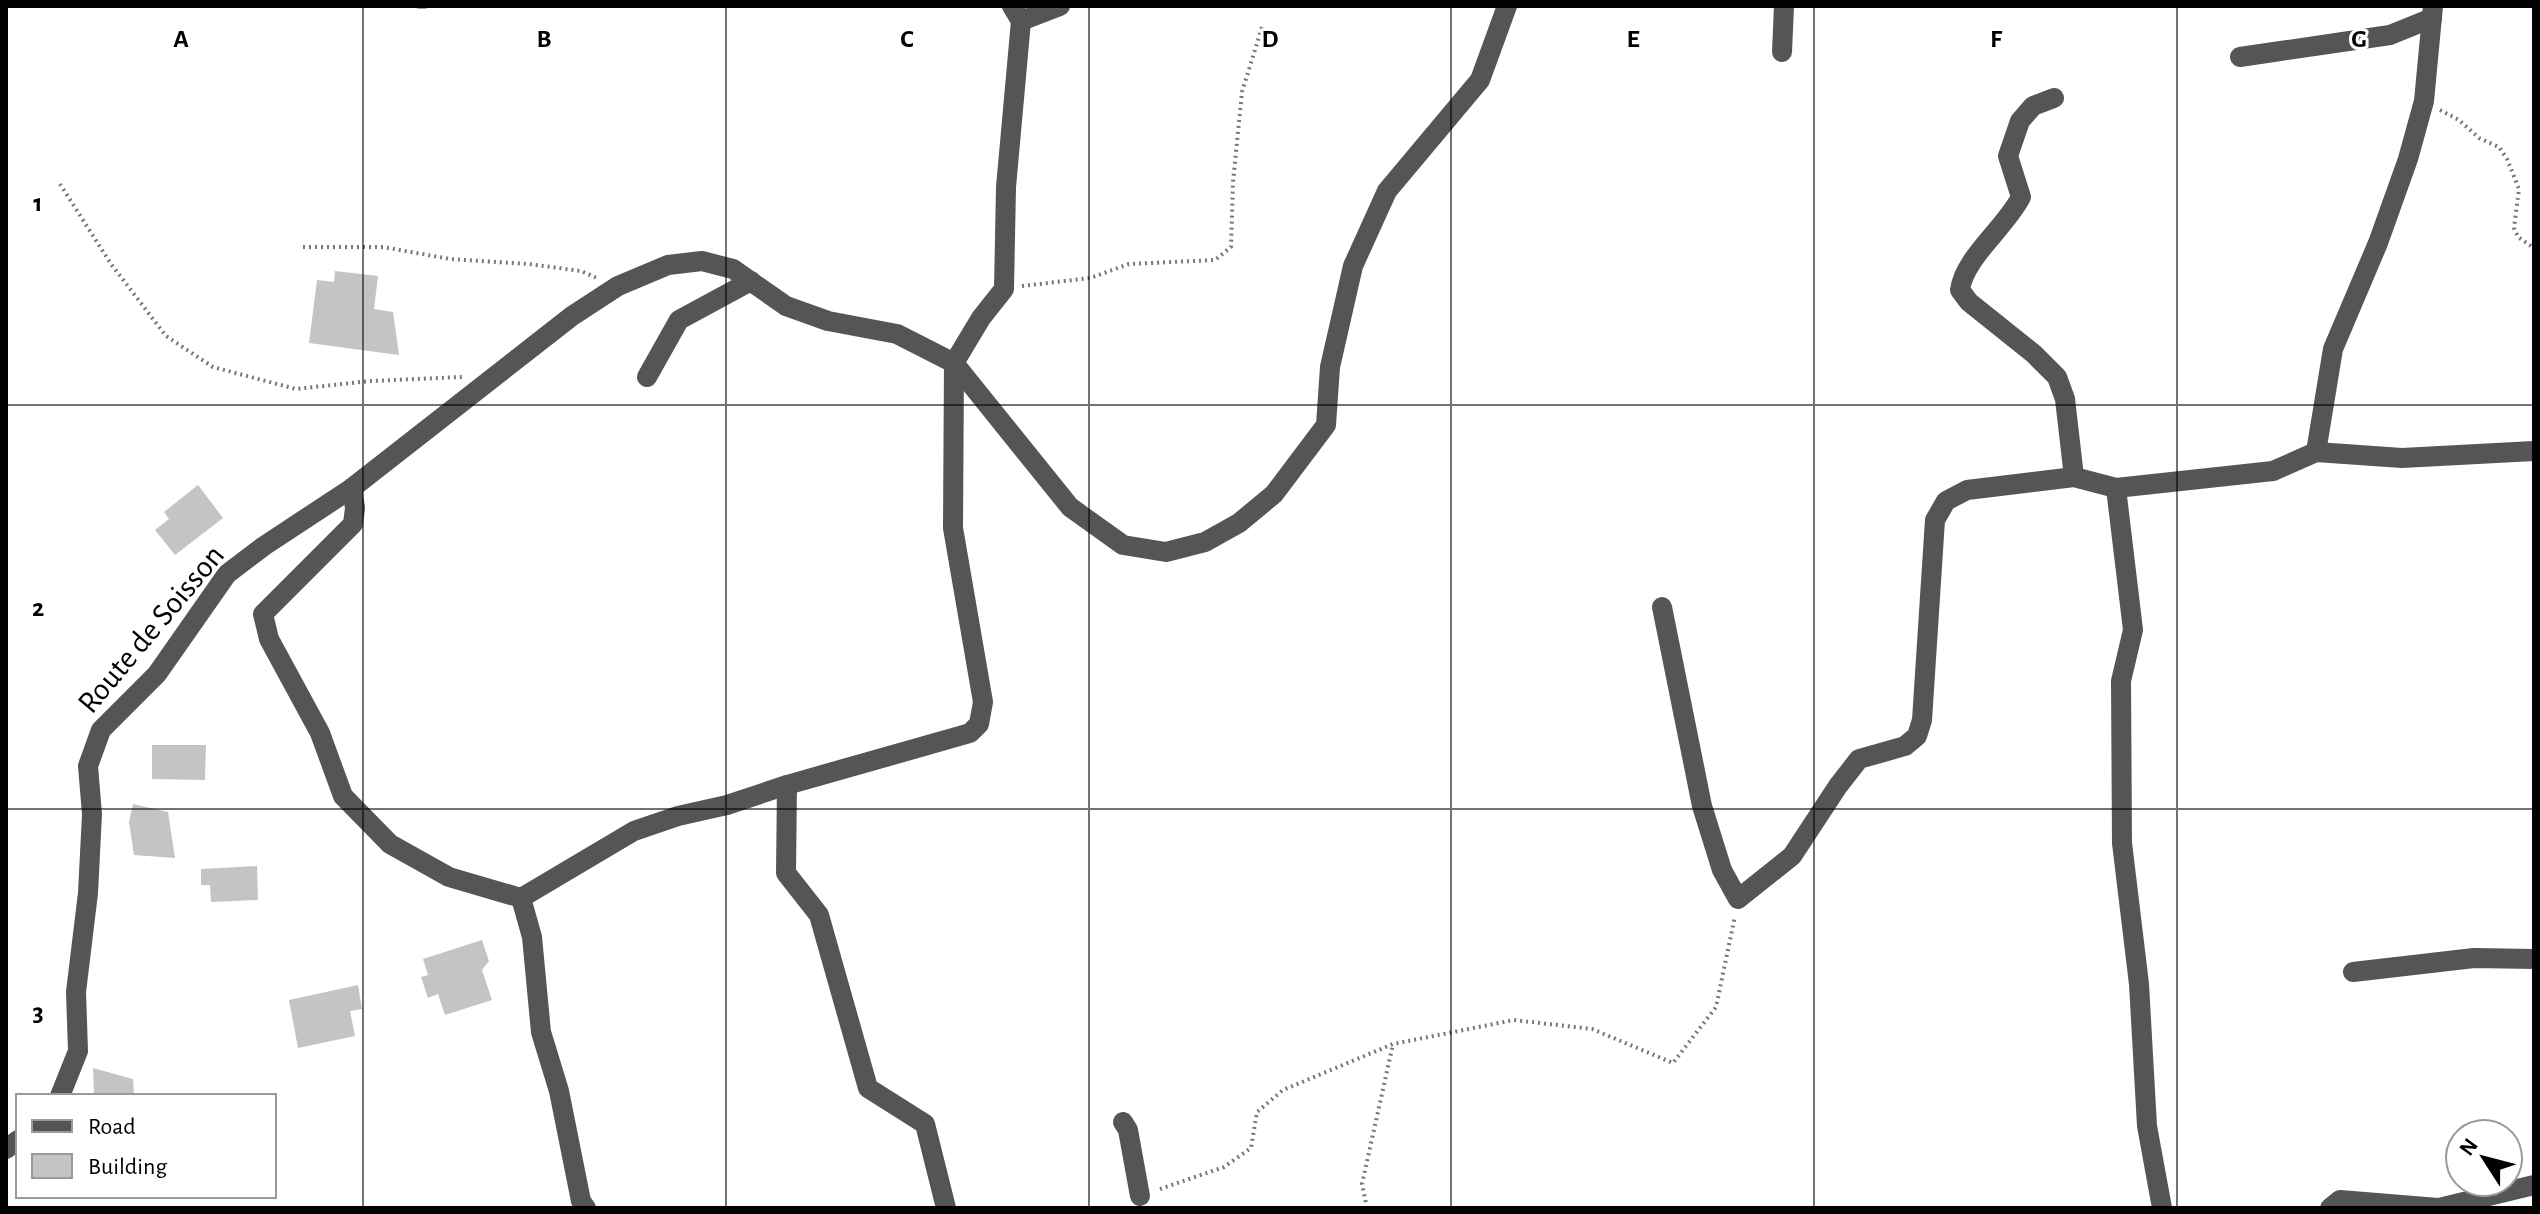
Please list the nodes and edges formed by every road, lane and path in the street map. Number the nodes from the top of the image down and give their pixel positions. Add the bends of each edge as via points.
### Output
1 (1060, 6) edge
2 (1507, 6) edge
3 (1784, 6) edge
4 (2432, 12) edge
5 (1017, 14) edge
6 (1262, 27) dead end
7 (1782, 52) dead end
8 (2240, 57) dead end
9 (2054, 98) dead end
10 (2424, 101) junction
11 (60, 184) dead end
12 (303, 247) dead end
13 (2534, 248) edge
14 (751, 281) junction
15 (618, 286) junction
16 (1004, 289) junction
17 (954, 363) junction
18 (647, 377) dead end
19 (493, 378) junction
20 (2534, 451) edge
21 (2316, 452) junction
22 (2074, 477) junction
23 (352, 488) junction
24 (2116, 488) junction
25 (1662, 607) dead end
26 (787, 785) junction
27 (521, 898) junction
28 (1738, 899) junction
29 (2534, 959) edge
30 (2353, 972) dead end
31 (1393, 1044) junction
32 (61, 1094) edge
33 (1123, 1122) dead end
34 (2534, 1185) edge
35 (1140, 1196) joint
36 (586, 1208) edge
37 (946, 1208) edge
38 (1367, 1208) edge
39 (2162, 1208) edge
40 (2330, 1208) edge
41 (2438, 1208) edge

1 - 5 street
2 - 17 street via 1480,80 1387,191 1353,266 1330,367 1326,425 1274,494 1239,523 1205,542 1166,552 1123,545 1070,507
3 - 7 street
4 - 8 street via 2390,35
4 - 10 street
5 - 16 street
6 - 16 path via 1242,92 1231,247 1215,260 1129,264 1090,278
9 - 22 street via 2033,106 2020,121 2008,156 2021,197 1962,276 1960,290 2057,377 2065,399
10 - 13 path via 2499,147 2519,189 2514,228
10 - 21 street via 2378,243 2333,349
11 - 19 path via 166,336 213,367 296,389
12 - 15 path via 383,247 450,259 529,264 581,271
14 - 15 street, Route de Soisson via 733,269 702,261 668,265
14 - 17 street, Route de Soisson via 786,306 828,321 897,334
14 - 18 street via 679,320
15 - 19 street, Route de Soisson
16 - 17 street
17 - 26 street via 953,528 983,702 979,724 970,733
19 - 23 street, Route de Soisson
20 - 21 street via 2402,458
21 - 24 street via 2273,471
22 - 24 street
22 - 28 street via 1967,490 1946,501 1935,520 1917,736 1905,746 1859,759 1792,856
23 - 27 street via 353,524 263,614 269,639 320,733 343,796 390,844 449,877
23 - 32 street, Route de Soisson via 227,574 157,674 101,730 88,766 92,814 76,992 78,1051
24 - 39 street via 2133,630 2121,681 2122,843 2139,984 2147,1126
25 - 28 street via 1702,806 1722,870
26 - 27 street via 634,831
26 - 37 street via 786,873 819,915 868,1088 925,1124
27 - 36 street via 532,937 541,1032
28 - 31 path via 1716,1007 1673,1063 1592,1029 1514,1020
29 - 30 street via 2474,958
31 - 35 path via 1283,1090 1257,1112 1251,1148 1224,1167
31 - 38 path via 1362,1184
33 - 35 street
34 - 41 street
40 - 41 street via 2340,1200

